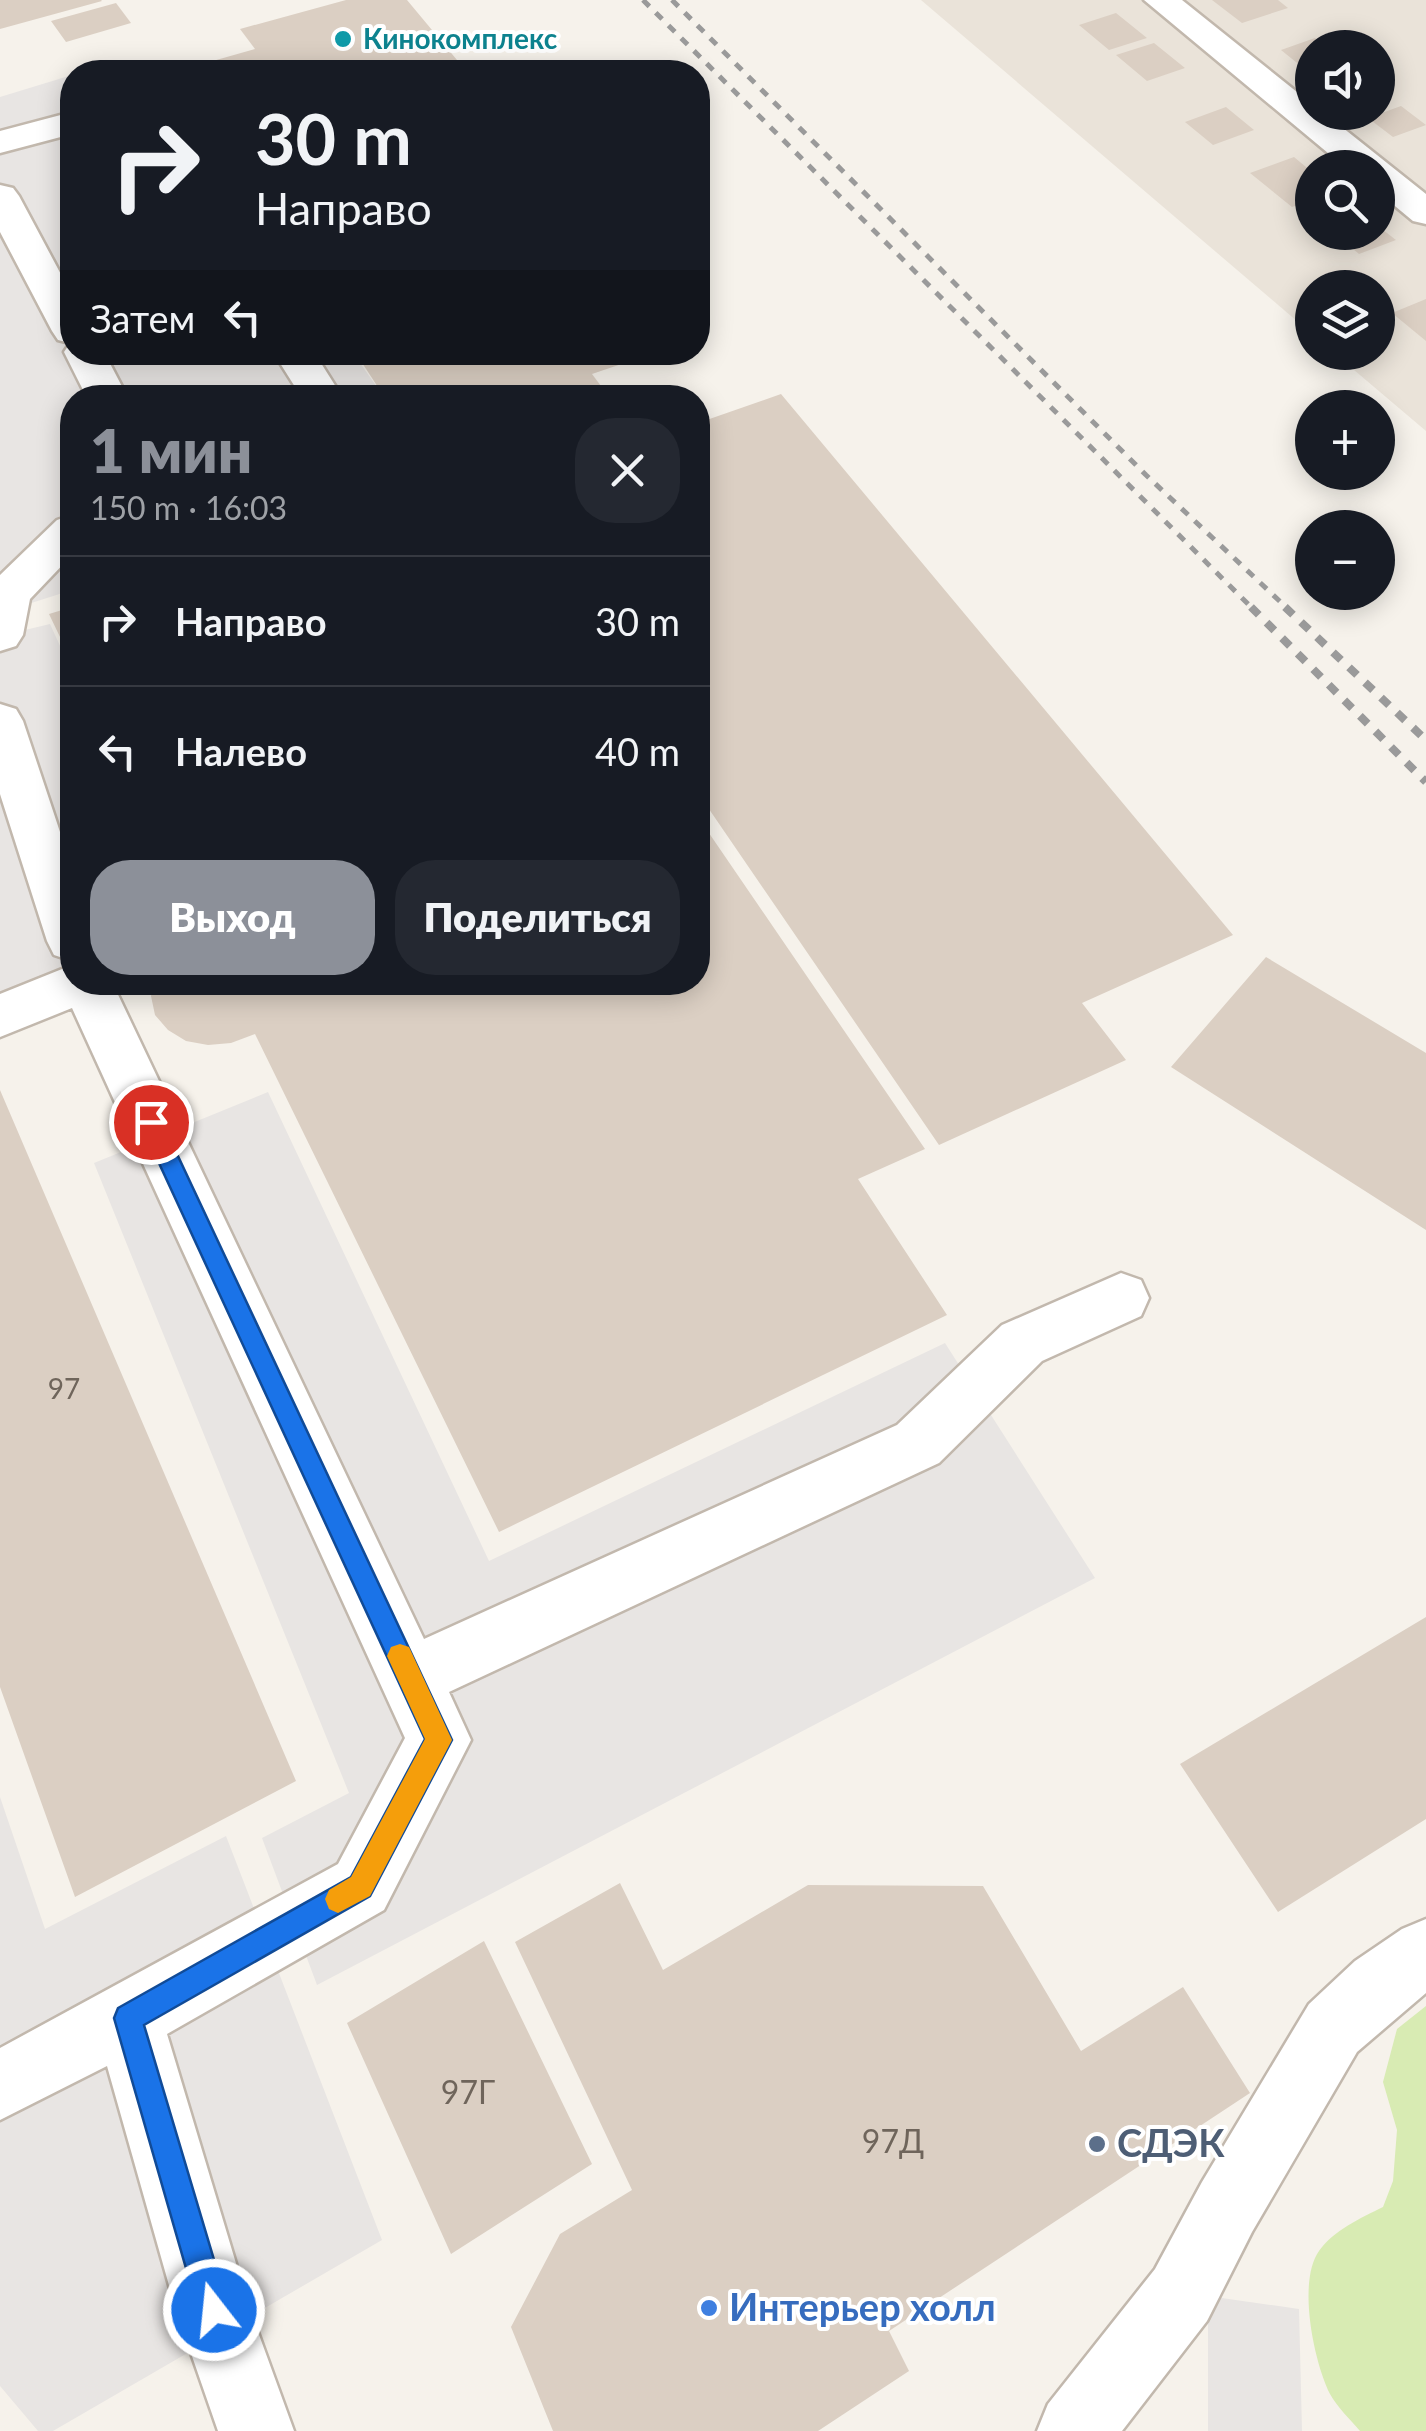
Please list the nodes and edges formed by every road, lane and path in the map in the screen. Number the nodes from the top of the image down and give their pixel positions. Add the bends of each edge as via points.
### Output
1 (1161, 0) edge
2 (60, 126) edge
3 (0, 142) edge
4 (1347, 150) edge
5 (1395, 188) edge
6 (0, 196) edge
7 (1426, 213) edge
8 (43, 276) junction
9 (0, 286) edge
10 (60, 308) edge
11 (60, 542) edge
12 (0, 635) edge
13 (0, 721) edge
14 (60, 904) edge
15 (60, 992) edge
16 (90, 995) edge
17 (0, 1016) edge
18 (1121, 1298) dead end
19 (410, 1678) junction
20 (1426, 1953) edge
21 (128, 2018) junction
22 (0, 2086) edge
23 (256, 2431) edge
24 (1075, 2431) edge

1 - 4 street
2 - 3 street
5 - 7 street
6 - 8 street
8 - 9 street
8 - 10 street
11 - 12 street via 9,593
13 - 14 street
15 - 17 street
16 - 19 street
18 - 19 street via 1022,1343 918,1444
19 - 21 street via 438,1740 361,1887
20 - 24 street via 1379,1984 1333,2028 1181,2295
21 - 22 street
21 - 23 street

